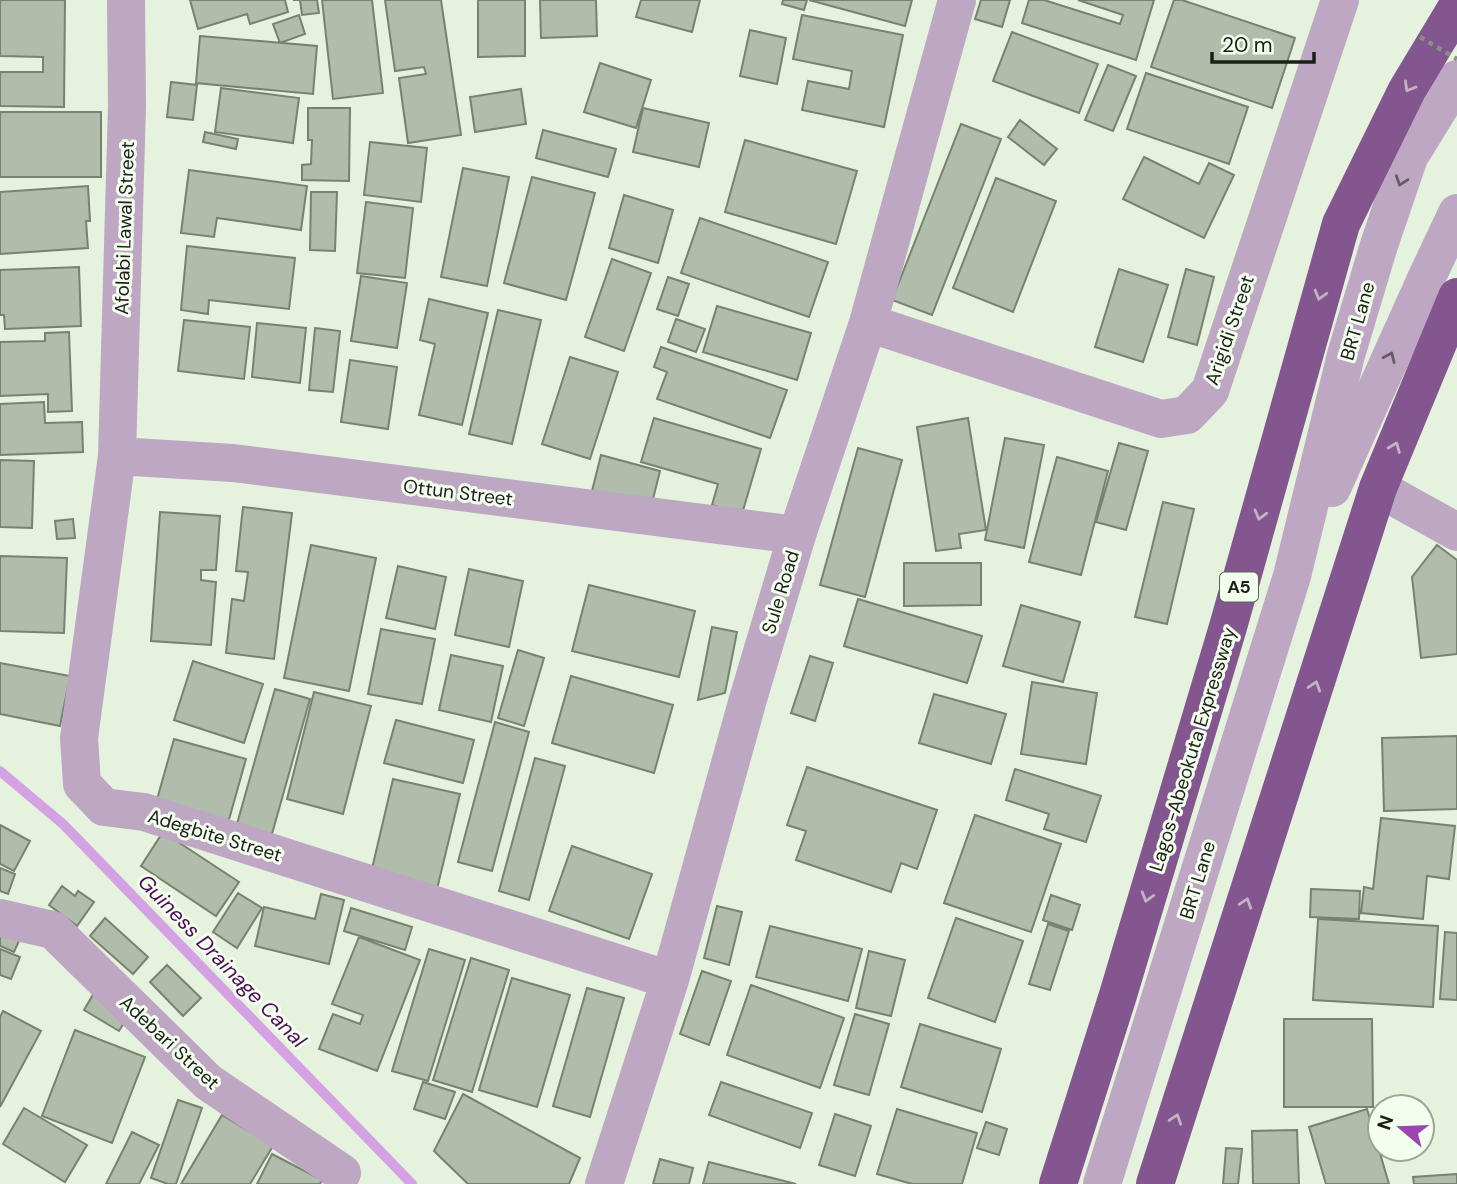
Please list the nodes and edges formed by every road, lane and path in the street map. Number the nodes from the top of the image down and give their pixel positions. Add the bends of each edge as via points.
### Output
1 (126, 0) edge
2 (957, 0) edge
3 (1340, 0) edge
4 (1457, 7) edge
5 (1420, 37) dead end
6 (1457, 59) edge
7 (1457, 79) edge
8 (1457, 213) edge
9 (1457, 298) edge
10 (868, 323) junction
11 (117, 456) junction
12 (1378, 488) junction
13 (1457, 531) edge
14 (797, 536) junction
15 (1292, 576) junction
16 (0, 918) edge
17 (670, 979) junction
18 (342, 1173) dead end
19 (604, 1184) edge
20 (1058, 1184) edge
21 (1102, 1184) edge
22 (1155, 1184) edge

1 - 11 street, Afolabi Lawal Street
2 - 10 street, Sule Road
3 - 10 street, Arigidi Street via 1210,391 1186,415 1161,419
4 -> 20 highway, Lagos-Abeokuta Expressway / A5 via 1407,90 1341,224 1224,640
5 - 6 path, bridge
7 -> 15 street, BRT Lane via 1409,157 1379,246 1346,355
15 -> 8 street, BRT Lane
12 -> 9 highway
10 - 14 street, Sule Road
11 - 14 street, Ottun Street via 233,463
11 - 17 street, Adegbite Street via 79,738 82,784 104,807 144,812
12 - 13 street
22 -> 12 highway
14 - 17 street, Sule Road
15 - 21 street, BRT Lane
16 - 18 street, Adebari Street via 53,930 208,1082
17 - 19 street, Sule Road

